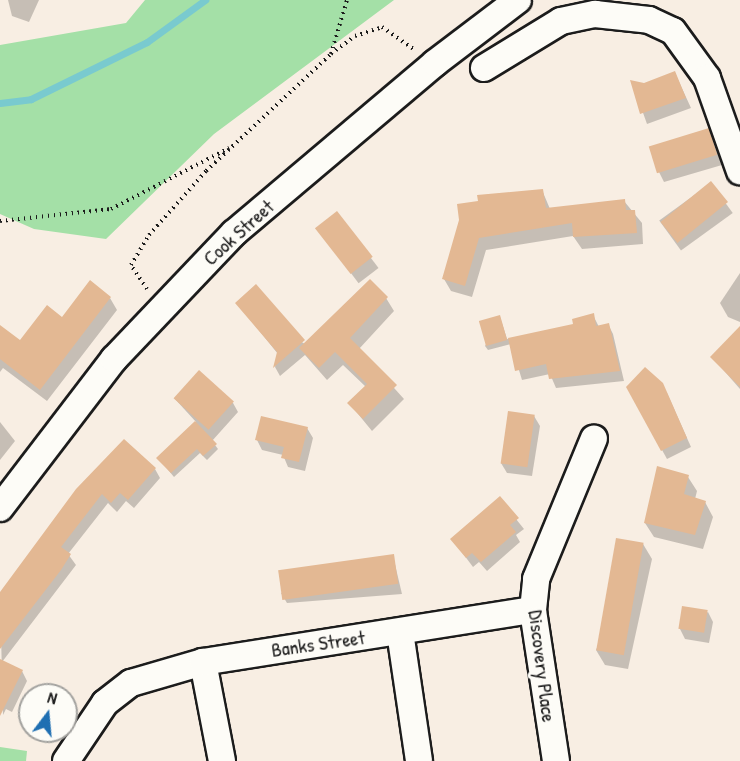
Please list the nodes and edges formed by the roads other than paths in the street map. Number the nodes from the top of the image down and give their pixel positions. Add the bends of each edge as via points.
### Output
1 (518, 0) edge
2 (484, 68) dead end
3 (740, 171) edge
4 (594, 438) dead end
5 (0, 508) edge
6 (533, 610) junction
7 (400, 632) junction
8 (203, 662) junction
9 (66, 761) edge
10 (222, 761) edge
11 (419, 761) edge
12 (556, 761) edge

1 - 5 street, Cook Street via 435,63 234,232 160,307
2 - 3 street via 561,21 595,14 649,20 673,31 707,78
4 - 6 street, Discovery Place via 545,552
6 - 7 street, Banks Street
6 - 12 street, Discovery Place
7 - 8 street, Banks Street
7 - 11 street
8 - 9 street, Banks Street via 131,682 105,703
8 - 10 street

